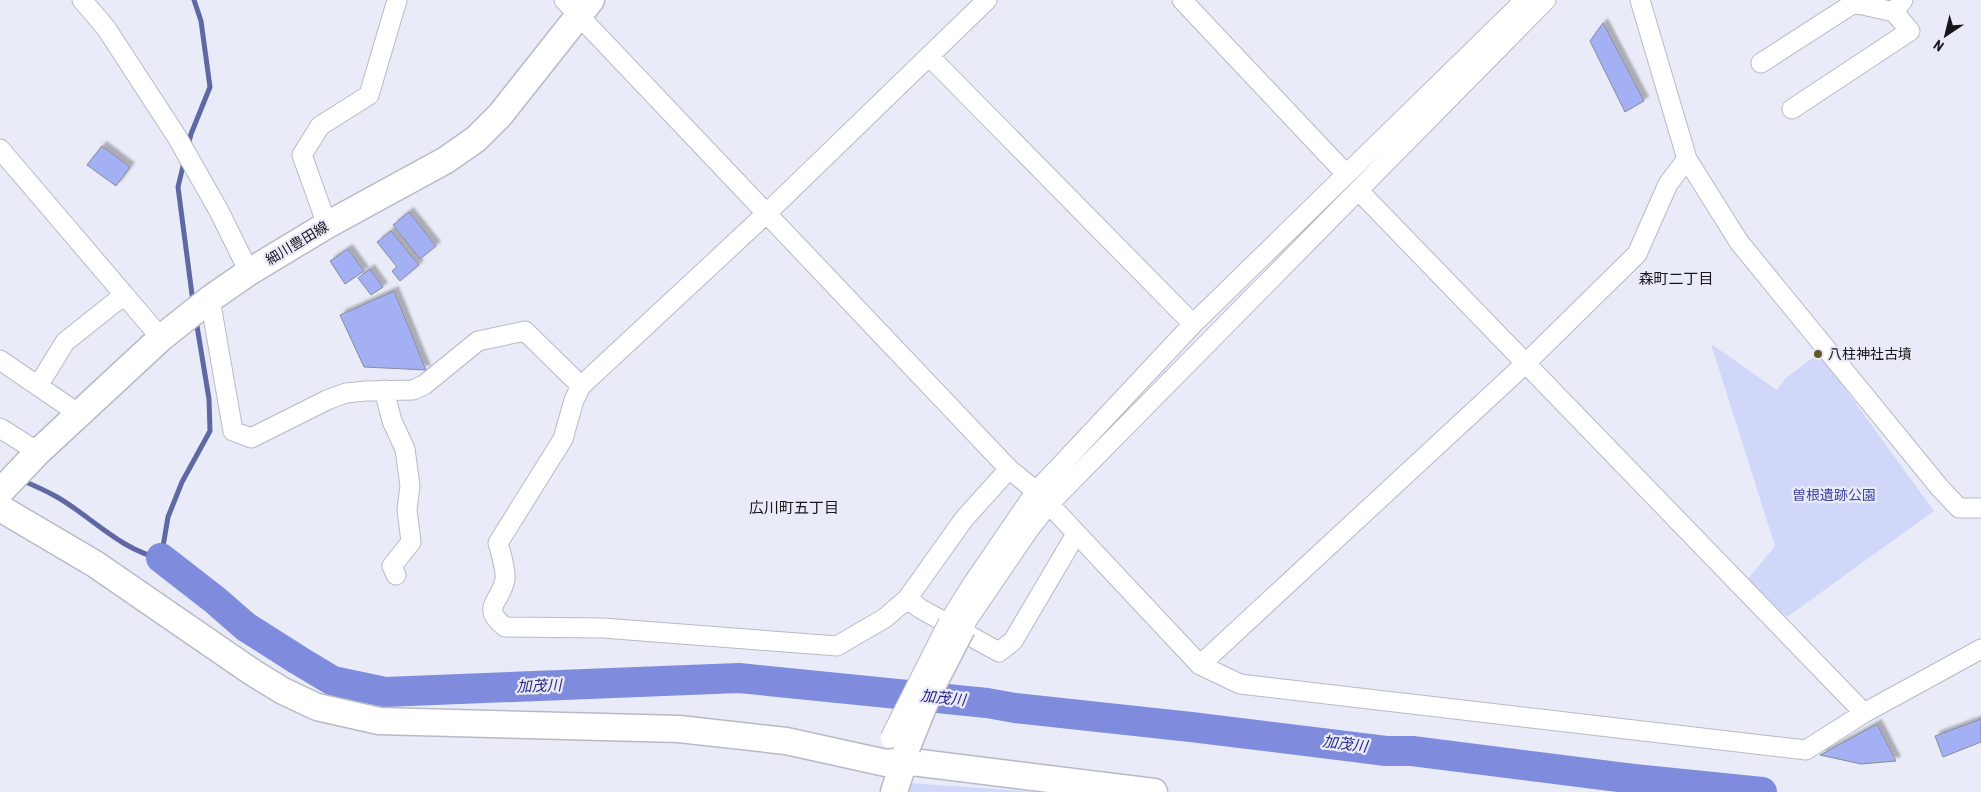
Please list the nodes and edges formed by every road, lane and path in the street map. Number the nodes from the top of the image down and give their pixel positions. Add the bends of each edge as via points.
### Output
1 (82, 0) edge
2 (397, 0) edge
3 (987, 0) edge
4 (1182, 0) edge
5 (1525, 0) edge
6 (1546, 0) edge
7 (1640, 0) edge
8 (578, 5) edge
9 (1899, 6) edge
10 (929, 56) junction
11 (1760, 62) dead end
12 (1792, 109) dead end
13 (0, 149) edge
14 (1687, 159) junction
15 (1346, 174) junction
16 (1359, 191) junction
17 (766, 212) junction
18 (328, 225) junction
19 (249, 272) junction
20 (124, 295) junction
21 (210, 299) junction
22 (1193, 324) junction
23 (161, 338) junction
24 (0, 360) edge
25 (1525, 364) junction
26 (38, 386) junction
27 (581, 386) junction
28 (384, 390) junction
29 (79, 414) junction
30 (0, 428) edge
31 (38, 452) junction
32 (1009, 469) junction
33 (1, 494) edge
34 (1043, 498) junction
35 (1981, 508) edge
36 (1076, 534) junction
37 (396, 575) dead end
38 (907, 598) junction
39 (955, 625) joint
40 (1981, 649) edge
41 (1200, 665) junction
42 (1864, 713) junction
43 (897, 752) junction
44 (876, 792) edge
45 (894, 792) edge
46 (1154, 792) edge

1 - 19 street via 106,28 179,142 219,211
2 - 18 street via 369,95 320,126 302,155
3 - 10 street
4 - 15 street
5 - 15 street
6 - 16 street
7 - 14 street
8 - 17 street
8 - 18 street, 細川豊田線 via 500,115 476,139 446,160
9 - 11 street via 1854,4
9 - 12 street via 1910,31
10 - 17 street
10 - 22 street
13 - 20 street
14 - 25 street via 1668,184 1638,254
14 - 35 street via 1739,242 1940,488 1959,508
15 - 22 street
16 - 25 street
16 - 34 street
17 - 27 street
17 - 32 street
18 - 19 street, 細川豊田線
19 - 21 street, 細川豊田線
20 - 23 street
20 - 26 street via 66,342
21 - 23 street, 細川豊田線
21 - 28 street via 233,431 251,438 346,393
22 - 34 street
23 - 29 street, 細川豊田線
24 - 26 street
25 - 41 street
25 - 42 street
26 - 29 street
27 - 28 street via 525,331 478,342 419,388
27 - 38 street via 564,439 498,544 505,573 492,612 505,627 603,628 837,646 884,618
28 - 37 street via 392,421 405,449 410,486 407,509 411,542 392,566
29 - 31 street, 細川豊田線
30 - 31 street
31 - 33 street, 細川豊田線
32 - 34 street
32 - 38 street via 964,520
33 - 43 street via 252,672 317,707 379,721 679,729
34 - 36 street
34 - 39 street via 1028,531
36 - 38 street via 1014,641 998,652
36 - 41 street
39 - 43 street, bridge via 930,690
40 - 42 street
41 - 42 street via 1240,684 1806,750
43 - 44 street
43 - 45 street
43 - 46 street

